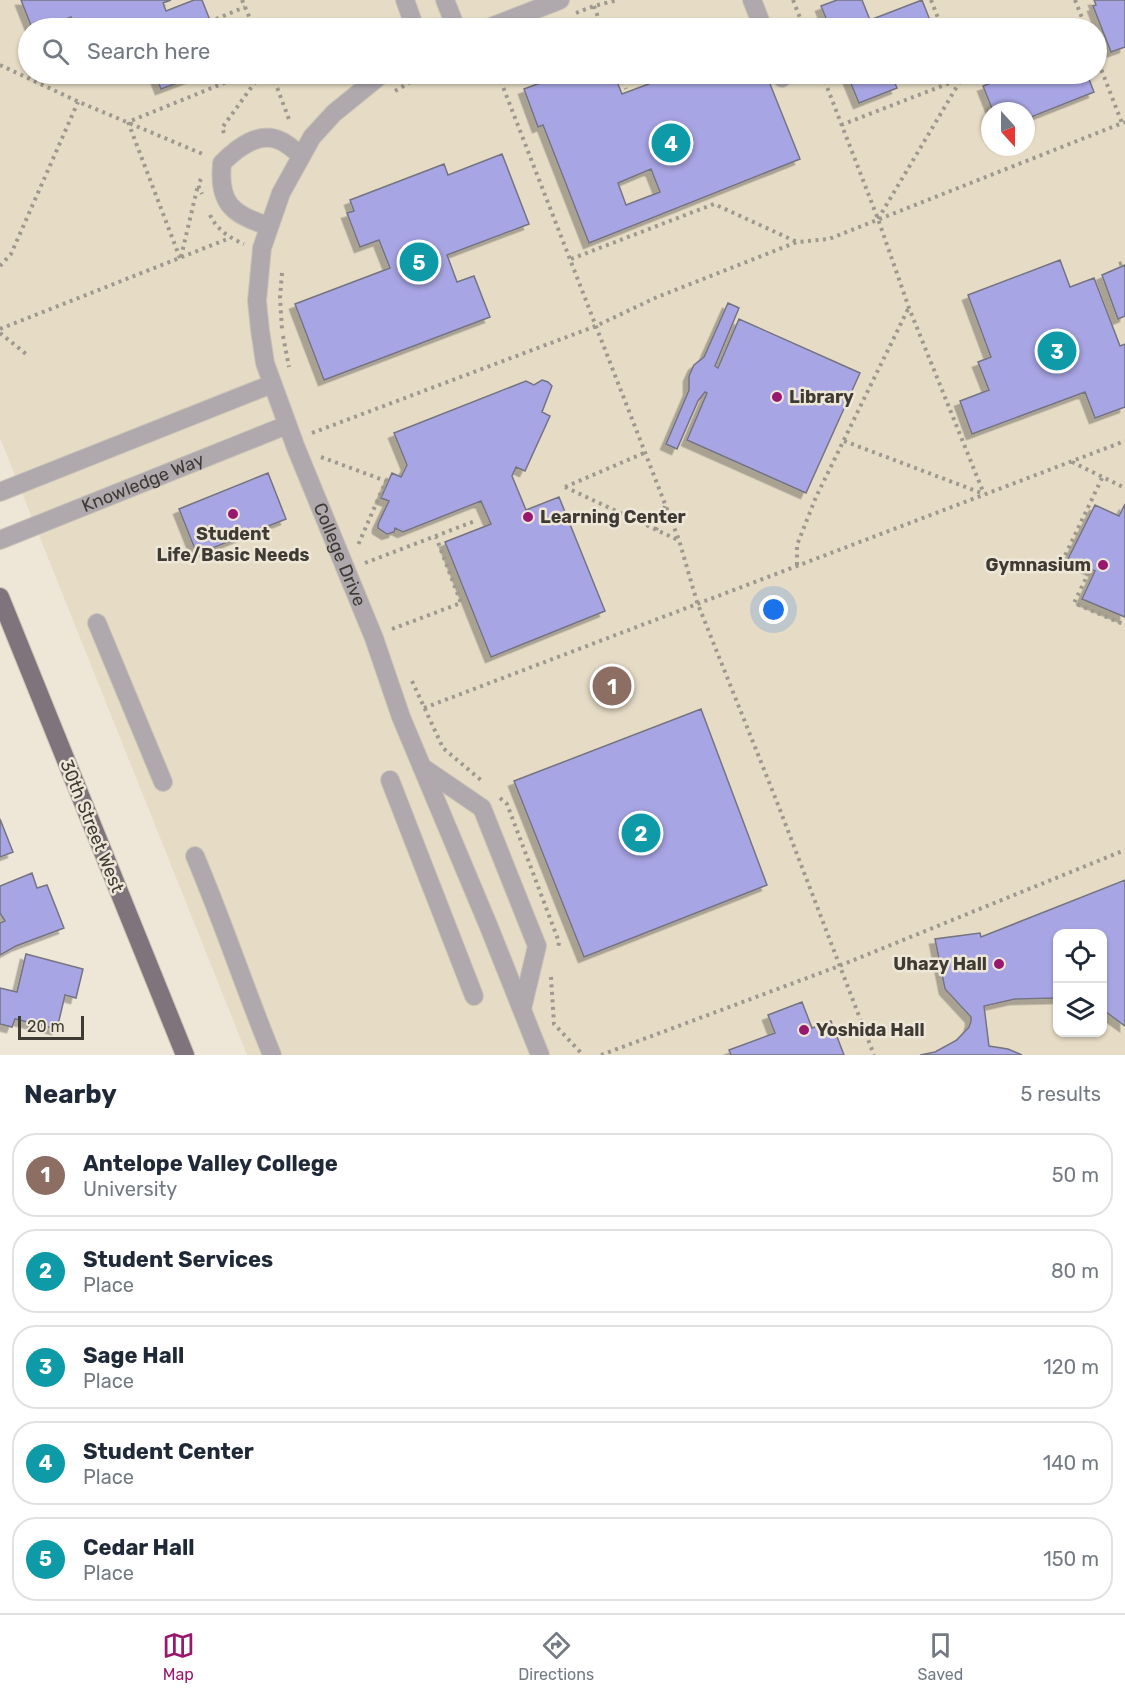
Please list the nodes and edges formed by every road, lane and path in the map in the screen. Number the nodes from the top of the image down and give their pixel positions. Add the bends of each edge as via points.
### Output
1 (242, 0) edge
2 (405, 0) edge
3 (445, 0) edge
4 (560, 0) edge
5 (752, 0) edge
6 (793, 0) edge
7 (931, 0) edge
8 (1075, 0) edge
9 (594, 6) dead end
10 (245, 7) junction
11 (218, 18) edge
12 (250, 18) edge
13 (411, 18) edge
14 (452, 18) edge
15 (514, 18) edge
16 (599, 18) edge
17 (759, 18) edge
18 (800, 18) edge
19 (938, 18) edge
20 (1082, 18) edge
21 (0, 65) edge
22 (18, 74) edge
23 (1107, 82) edge
24 (40, 84) edge
25 (221, 84) edge
26 (254, 84) edge
27 (276, 84) edge
28 (369, 84) edge
29 (407, 84) edge
30 (502, 84) edge
31 (624, 84) edge
32 (826, 84) edge
33 (941, 84) edge
34 (956, 84) edge
35 (626, 89) dead end
36 (388, 95) dead end
37 (78, 102) junction
38 (128, 122) junction
39 (290, 122) dead end
40 (1124, 122) edge
41 (842, 124) junction
42 (224, 133) dead end
43 (301, 155) junction
44 (222, 163) junction
45 (198, 185) dead end
46 (878, 219) junction
47 (269, 226) junction
48 (230, 238) dead end
49 (797, 243) junction
50 (180, 258) junction
51 (570, 259) junction
52 (1125, 262) edge
53 (282, 263) dead end
54 (1119, 264) dead end
55 (0, 266) edge
56 (909, 308) junction
57 (596, 326) junction
58 (0, 328) edge
59 (0, 333) edge
60 (26, 354) dead end
61 (290, 369) dead end
62 (272, 384) junction
63 (308, 422) dead end
64 (287, 425) junction
65 (312, 433) junction
66 (844, 441) junction
67 (1125, 441) edge
68 (316, 442) dead end
69 (318, 450) dead end
70 (644, 453) junction
71 (321, 457) junction
72 (1071, 461) junction
73 (326, 468) dead end
74 (1102, 478) junction
75 (1125, 488) edge
76 (0, 492) edge
77 (984, 494) junction
78 (665, 506) junction
79 (475, 520) dead end
80 (656, 530) junction
81 (353, 534) dead end
82 (436, 537) junction
83 (0, 540) edge
84 (679, 540) junction
85 (358, 545) junction
86 (797, 565) junction
87 (0, 597) edge
88 (697, 603) junction
89 (387, 618) dead end
90 (97, 623) dead end
91 (1125, 625) edge
92 (392, 630) junction
93 (396, 640) dead end
94 (411, 680) dead end
95 (425, 708) junction
96 (401, 717) junction
97 (422, 767) junction
98 (390, 780) dead end
99 (163, 782) dead end
100 (483, 783) dead end
101 (499, 797) dead end
102 (1125, 850) edge
103 (195, 856) dead end
104 (557, 953) dead end
105 (839, 966) junction
106 (551, 975) dead end
107 (474, 996) dead end
108 (522, 1009) junction
109 (185, 1055) edge
110 (272, 1055) edge
111 (540, 1055) edge
112 (583, 1055) edge
113 (601, 1055) edge
114 (874, 1055) edge

1 - 10 path
2 - 13 lane
3 - 14 lane
4 - 15 lane
5 - 17 lane
6 - 18 path
7 - 19 path
8 - 20 path
9 - 16 path
10 - 11 path
10 - 12 path
21 - 22 path
23 - 40 path
24 - 37 path
25 - 38 path
26 - 42 path via 222,128
27 - 39 path
28 - 43 lane, College Drive via 334,112
29 - 36 path
30 - 51 path
31 - 35 path
32 - 41 path
33 - 41 path
34 - 46 path
37 - 38 path
37 - 55 path via 10,254
38 - 44 path
38 - 50 path
40 - 46 path
41 - 46 path
43 - 44 lane via 280,140 261,138 241,145
43 - 47 lane, College Drive
44 - 47 lane via 220,183 226,202 243,218
45 - 50 path
46 - 49 path via 829,239
46 - 56 path
47 - 62 lane, College Drive via 257,300 265,363
48 - 50 path
49 - 51 path via 714,204
49 - 57 path via 654,298
50 - 58 path
51 - 57 path
52 - 54 path
53 - 61 path via 282,331
56 - 66 path
56 - 77 path
57 - 65 path
57 - 70 path
59 - 60 path
62 - 64 lane, College Drive
62 - 76 lane
63 - 65 path
64 - 83 lane, Knowledge Way
64 - 96 lane, College Drive via 374,638
65 - 68 path
66 - 77 path
66 - 86 path via 797,545
67 - 72 path
69 - 71 path
70 - 78 path
70 - 80 path via 565,487
71 - 73 path
71 - 85 path via 386,481
72 - 74 path
72 - 77 path
74 - 75 path
74 - 91 path via 1062,562 1088,574 1074,603
77 - 86 path
78 - 80 path
78 - 84 path
79 - 82 path
80 - 84 path
81 - 85 path
82 - 85 path via 365,563
82 - 92 path via 461,603
84 - 88 path
86 - 88 path
87 - 109 main road, 30th Street West
88 - 95 path
88 - 105 path
89 - 92 path
90 - 99 lane
92 - 93 path
94 - 95 path
95 - 96 path
95 - 100 path via 442,748
96 - 97 lane, College Drive
97 - 108 lane, College Drive
97 - 108 lane via 482,808 537,946
98 - 107 lane
101 - 104 path via 507,804 560,942
102 - 105 path
103 - 110 lane
105 - 113 path
105 - 114 path
106 - 112 path via 554,1024
108 - 111 lane, College Drive

